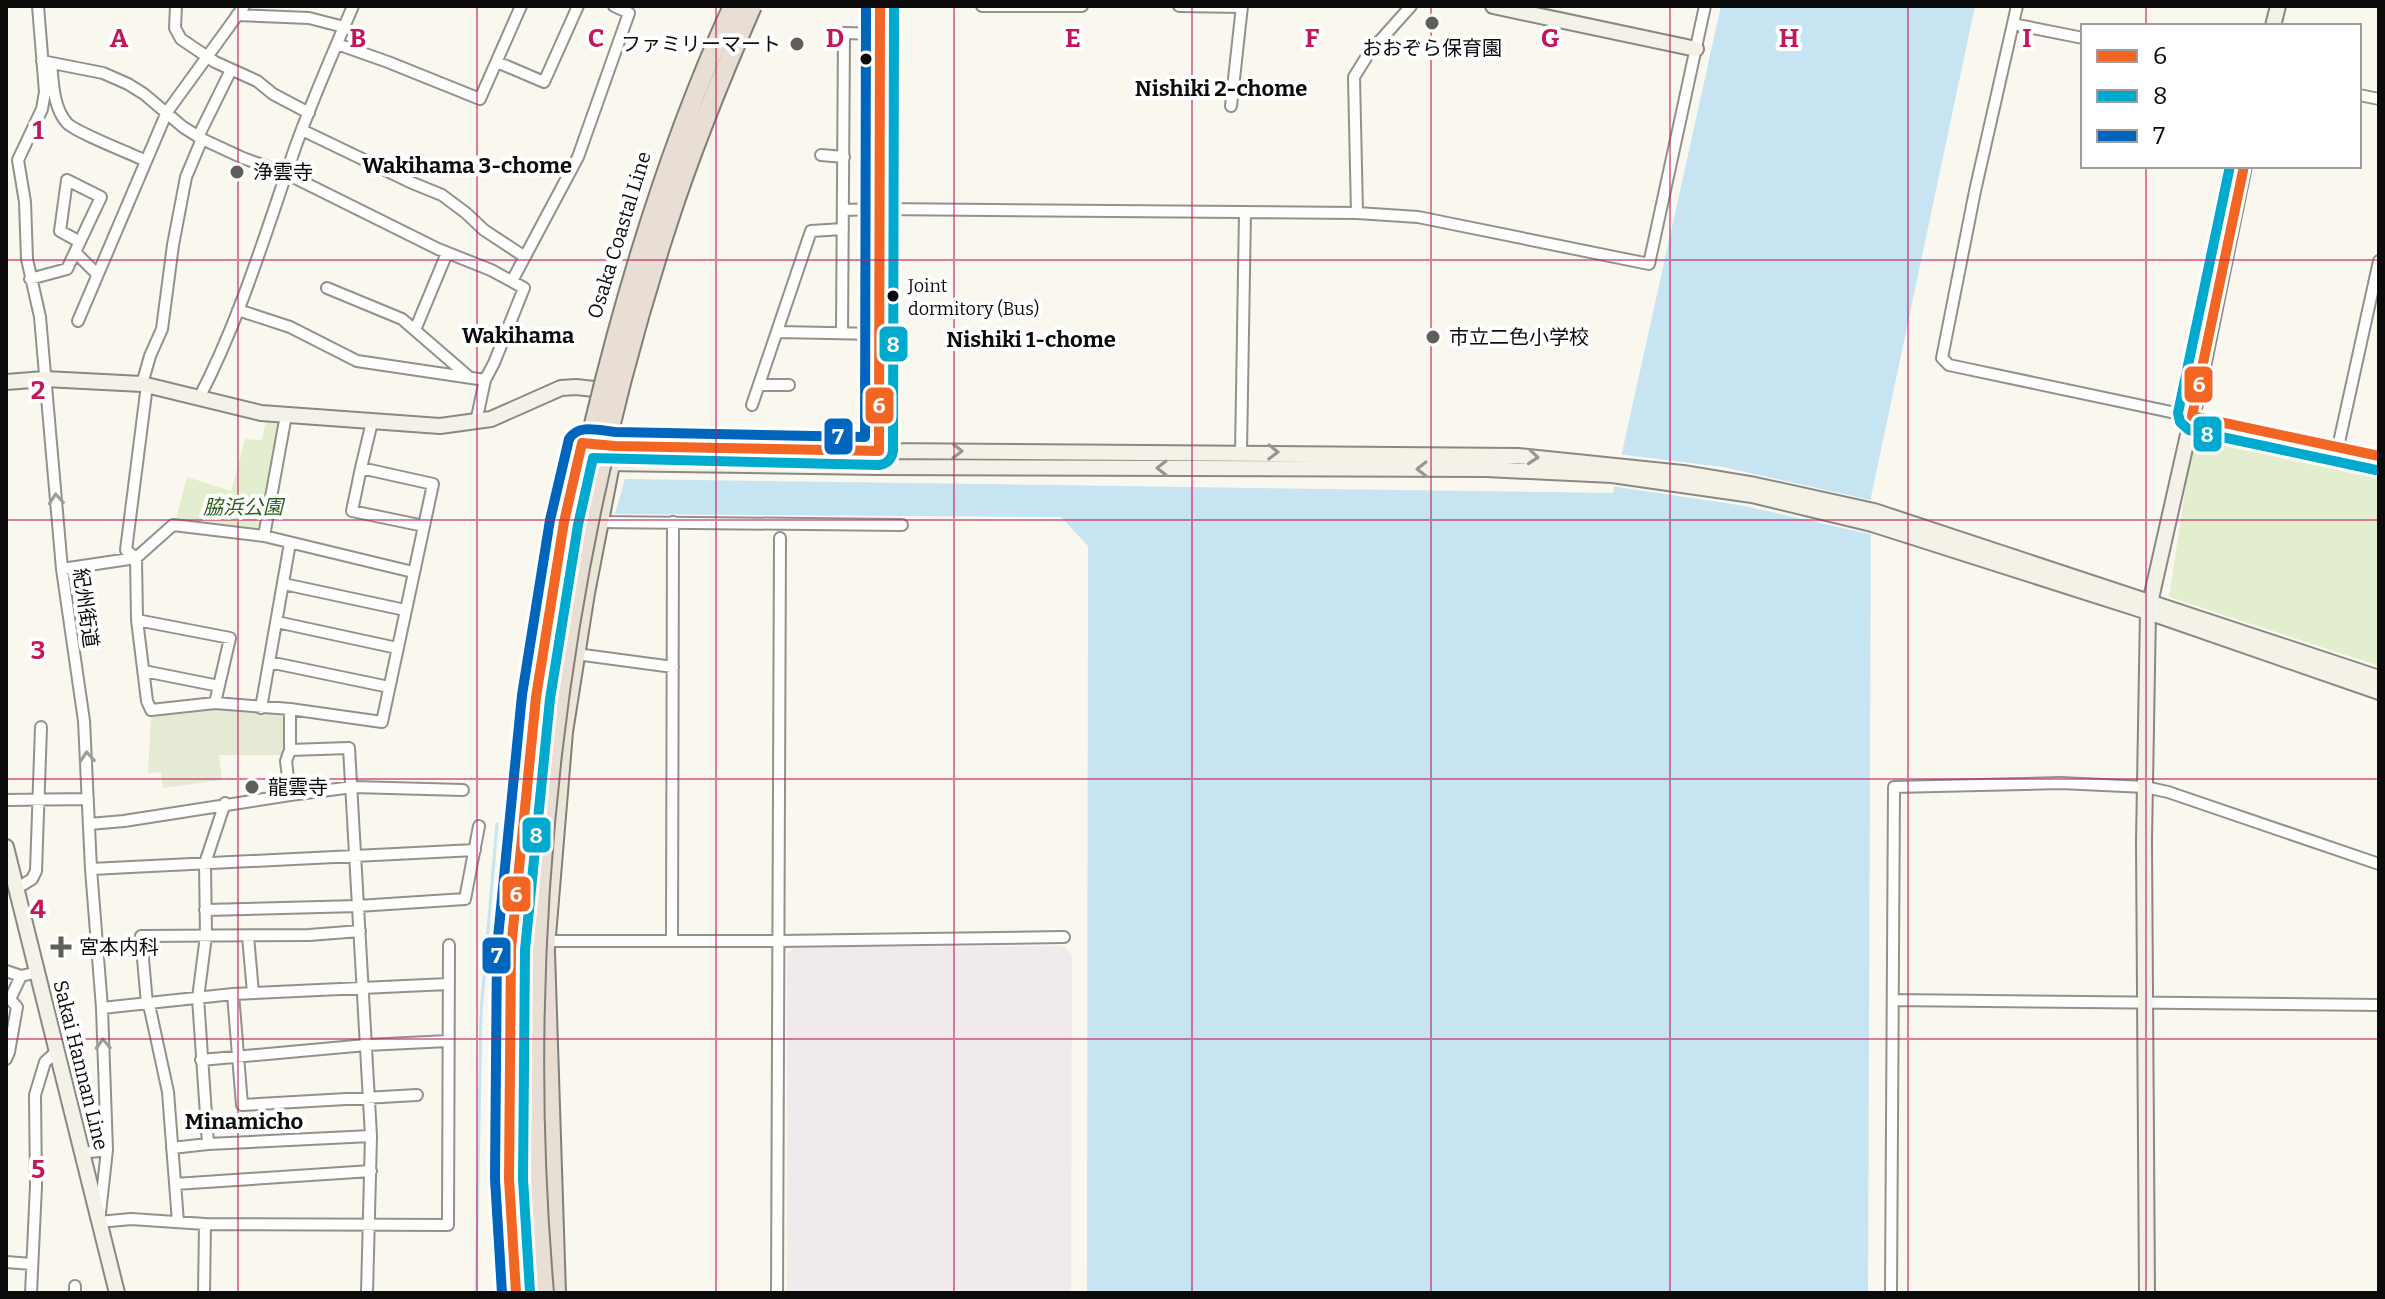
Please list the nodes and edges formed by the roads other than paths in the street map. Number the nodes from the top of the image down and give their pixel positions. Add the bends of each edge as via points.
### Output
1 (38, 6) edge
2 (176, 6) edge
3 (353, 6) edge
4 (521, 6) edge
5 (578, 6) edge
6 (614, 6) edge
7 (723, 6) edge
8 (733, 6) edge
9 (754, 6) edge
10 (880, 6) edge
11 (982, 6) edge
12 (1082, 6) edge
13 (1179, 6) edge
14 (1411, 6) edge
15 (1493, 6) edge
16 (1705, 6) edge
17 (2017, 6) edge
18 (1242, 7) edge
19 (241, 10) edge
20 (2013, 24) junction
21 (344, 27) junction
22 (880, 34) junction
23 (2081, 38) edge
24 (337, 44) junction
25 (1696, 49) junction
26 (207, 56) junction
27 (46, 62) junction
28 (497, 62) junction
29 (231, 70) junction
30 (1231, 106) dead end
31 (167, 112) junction
32 (309, 113) junction
33 (302, 130) junction
34 (200, 138) junction
35 (821, 155) dead end
36 (844, 157) junction
37 (146, 161) junction
38 (6, 162) edge
39 (2244, 168) edge
40 (19, 171) junction
41 (287, 174) junction
42 (880, 209) junction
43 (843, 210) junction
44 (1245, 212) junction
45 (1357, 213) junction
46 (843, 229) junction
47 (78, 247) junction
48 (447, 253) junction
49 (525, 257) junction
50 (2379, 261) edge
51 (97, 274) junction
52 (30, 279) junction
53 (512, 281) junction
54 (327, 288) dead end
55 (238, 310) junction
56 (78, 321) dead end
57 (415, 330) junction
58 (779, 332) junction
59 (842, 333) junction
60 (878, 334) junction
61 (471, 378) junction
62 (45, 379) junction
63 (485, 380) junction
64 (6, 382) edge
65 (144, 384) junction
66 (760, 385) junction
67 (789, 385) dead end
68 (594, 389) junction
69 (199, 398) junction
70 (752, 405) dead end
71 (286, 415) junction
72 (2192, 416) junction
73 (372, 422) junction
74 (476, 422) junction
75 (582, 443) junction
76 (615, 446) junction
77 (2338, 447) junction
78 (879, 451) junction
79 (1241, 452) junction
80 (2379, 456) edge
81 (578, 462) junction
82 (611, 463) junction
83 (878, 467) junction
84 (361, 468) junction
85 (1614, 469) junction
86 (599, 522) junction
87 (673, 522) junction
88 (902, 525) dead end
89 (424, 526) junction
90 (264, 536) junction
91 (780, 538) dead end
92 (290, 543) junction
93 (136, 558) junction
94 (62, 569) junction
95 (413, 572) junction
96 (284, 584) junction
97 (2149, 606) junction
98 (405, 610) junction
99 (137, 620) junction
100 (277, 622) junction
101 (397, 648) junction
102 (576, 654) junction
103 (269, 662) junction
104 (673, 667) junction
105 (144, 671) junction
106 (2379, 678) edge
107 (219, 686) junction
108 (389, 687) junction
109 (2379, 692) edge
110 (215, 703) junction
111 (261, 708) junction
112 (290, 709) junction
113 (41, 727) dead end
114 (290, 750) junction
115 (353, 787) junction
116 (2145, 787) junction
117 (463, 790) dead end
118 (290, 795) junction
119 (88, 799) junction
120 (6, 800) edge
121 (38, 800) junction
122 (225, 803) junction
123 (89, 824) junction
124 (479, 826) dead end
125 (6, 847) edge
126 (475, 850) junction
127 (357, 855) junction
128 (205, 863) junction
129 (2379, 864) edge
130 (8, 866) edge
131 (91, 869) junction
132 (16, 889) junction
133 (358, 906) junction
134 (205, 910) junction
135 (360, 931) junction
136 (206, 936) junction
137 (248, 936) junction
138 (1064, 937) dead end
139 (672, 941) junction
140 (779, 941) junction
141 (449, 945) dead end
142 (546, 946) junction
143 (6, 971) edge
144 (38, 972) junction
145 (21, 976) junction
146 (448, 984) junction
147 (362, 987) junction
148 (253, 993) junction
149 (233, 994) junction
150 (198, 998) junction
151 (1893, 1000) junction
152 (147, 1004) junction
153 (2146, 1004) junction
154 (2379, 1005) edge
155 (102, 1008) junction
156 (448, 1041) junction
157 (366, 1045) junction
158 (57, 1051) junction
159 (239, 1057) junction
160 (6, 1059) edge
161 (201, 1060) junction
162 (510, 1067) junction
163 (417, 1095) dead end
164 (369, 1096) junction
165 (371, 1136) junction
166 (208, 1144) junction
167 (172, 1148) junction
168 (107, 1150) junction
169 (82, 1153) junction
170 (371, 1171) junction
171 (175, 1184) junction
172 (99, 1222) junction
173 (178, 1222) junction
174 (205, 1224) junction
175 (370, 1224) junction
176 (6, 1262) edge
177 (32, 1264) junction
178 (31, 1293) edge
179 (117, 1293) edge
180 (204, 1293) edge
181 (367, 1293) edge
182 (506, 1293) edge
183 (516, 1293) edge
184 (525, 1293) edge
185 (545, 1293) edge
186 (556, 1293) edge
187 (777, 1293) edge
188 (1891, 1293) edge
189 (2147, 1293) edge

1 - 27 street, 紀州街道
2 - 26 street via 177,33
3 - 21 street
4 - 28 street
5 - 28 street via 544,82
6 - 49 street via 629,13 585,141
7 - 68 main road, Osaka Coastal Line via 656,176
8 - 184 highway, bridge via 678,143 629,289 588,451 553,634 520,942 517,1132
9 - 76 main road via 666,254
9 - 185 highway, bridge via 693,149 646,294 604,454 569,637 536,940 534,1129
10 - 22 street
11 - 12 street
13 - 18 street
14 - 45 street via 1354,77
15 - 25 street
16 - 25 street
17 - 20 street
18 - 30 street
19 - 21 street
19 - 26 street
20 - 23 street
20 - 72 street via 1942,358 1949,365
21 - 24 street
22 - 36 street via 844,33
22 - 42 street
24 - 28 street via 480,99
24 - 32 street
25 - 45 street via 1649,264 1418,217
26 - 29 street
26 - 31 street
27 - 31 street via 103,73
27 - 37 street via 67,123
27 - 40 street, 紀州街道 via 42,109 23,146
29 - 32 street
29 - 34 street
31 - 34 street
31 - 37 street
32 - 33 street
33 - 41 street
33 - 49 street via 442,195
34 - 41 street
34 - 65 street via 186,177 162,329
35 - 36 street
36 - 43 street
37 - 51 street
38 - 40 street
39 - 72 street
40 - 52 street, 紀州街道
41 - 48 street
41 - 55 street
42 - 43 street
42 - 44 street
42 - 60 street
43 - 46 street
44 - 45 street
44 - 79 street
46 - 58 street via 811,231
46 - 59 street
47 - 47 street via 101,197 67,180 60,231
47 - 51 street
47 - 52 street via 67,269
48 - 53 street
48 - 57 street
49 - 53 street
50 - 77 street
51 - 56 street
52 - 62 street, 紀州街道 via 40,317
53 - 63 street via 524,288
54 - 57 street via 402,319
55 - 61 street via 290,327 357,361
55 - 69 street
57 - 61 street
58 - 59 street
58 - 66 street
59 - 60 street
60 - 78 street
61 - 63 street
62 - 64 street
62 - 65 street
94 -> 62 street, 紀州街道
63 - 74 street
65 - 69 street
65 - 93 street via 126,550
66 - 67 street
66 - 70 street
68 - 74 street via 561,388
68 - 75 main road, Osaka Coastal Line
69 - 71 street
71 - 73 street
71 - 90 street
72 - 77 street
72 - 97 street
73 - 74 street
73 - 84 street
75 - 76 street
75 - 81 main road, Osaka Coastal Line
76 - 78 street
76 - 82 main road
77 - 80 street
78 -> 79 street
78 - 83 street
79 -> 85 street via 1518,456
81 - 82 street
81 - 162 main road, Osaka Coastal Line via 549,610 527,777 511,949
82 - 83 street
82 - 86 main road
85 -> 83 street
84 - 89 street via 433,484
84 - 89 street via 352,511
85 - 97 street via 1873,517
86 - 87 street
86 - 102 main road
87 - 88 street
87 - 104 street
89 - 95 street
90 - 92 street
90 - 93 street via 173,525
91 - 140 street
92 - 95 street
92 - 96 street
93 - 94 street
93 - 99 street
119 -> 94 street, 紀州街道 via 84,721
95 - 98 street
96 - 98 street
96 - 100 street
97 - 106 street
97 - 109 street
97 - 116 street
98 - 101 street
99 - 105 street
99 - 107 street via 230,638
100 - 101 street
100 - 103 street
101 - 108 street
102 - 104 street
102 - 142 main road
103 - 108 street
103 - 111 street
104 - 139 street
105 - 107 street
105 - 110 street via 151,710
107 - 110 street
108 - 112 street via 382,722
110 - 111 street
111 - 112 street
112 - 114 street
113 - 121 street
114 - 115 street via 349,748
114 - 118 street
115 - 117 street
115 - 118 street
115 - 127 street
116 - 129 street
116 - 151 street via 1894,787
116 - 153 street
118 - 122 street
119 - 121 street
119 - 123 street, 紀州街道
120 - 121 street
121 - 132 street via 36,871
122 - 123 street
122 - 128 street
123 - 131 street, 紀州街道
124 - 126 street
125 - 130 street, Sakai Hannan Line
126 - 127 street
126 - 133 street via 465,899
127 - 128 street
127 - 133 street
128 - 131 street
128 - 134 street
130 - 132 street, Sakai Hannan Line
131 - 155 street, 紀州街道
132 - 144 street, Sakai Hannan Line
133 - 134 street
133 - 135 street
134 - 136 street
135 - 137 street
135 - 147 street
136 - 137 street
136 - 150 street
136 - 152 street via 141,936
137 - 148 street
138 - 140 street
139 - 140 street
139 - 142 street
140 - 187 street
141 - 146 street
142 - 185 main road
142 - 186 highway
143 - 145 street
144 - 145 street
144 - 158 street, Sakai Hannan Line
145 - 160 street via 10,999 17,1007
146 - 147 street
146 - 156 street
147 - 148 street
147 - 157 street
148 - 149 street
149 - 150 street
149 - 159 street
150 - 152 street
150 - 161 street
151 - 153 street
151 - 188 street
152 - 155 street
152 - 167 street via 168,1092
153 - 154 street
153 - 189 street
168 -> 155 street, 紀州街道
156 - 157 street
156 - 175 street via 448,1225
157 - 159 street
157 - 164 street
158 - 169 street, Sakai Hannan Line
158 - 177 street via 45,1062 35,1095
159 - 161 street
159 - 164 street via 242,1105
161 - 166 street
162 - 182 highway via 503,1150
162 - 183 main road, Osaka Coastal Line
163 - 164 street
164 - 165 street
165 - 166 street
165 - 170 street
166 - 167 street
167 - 171 street
168 - 169 street
168 - 172 street, 紀州街道
169 - 172 street, Sakai Hannan Line
170 - 171 street
170 - 175 street
171 - 173 street
172 - 173 street
172 - 179 street, Sakai Hannan Line
173 - 174 street
174 - 175 street
174 - 180 street
175 - 181 street
176 - 177 street
177 - 178 street

